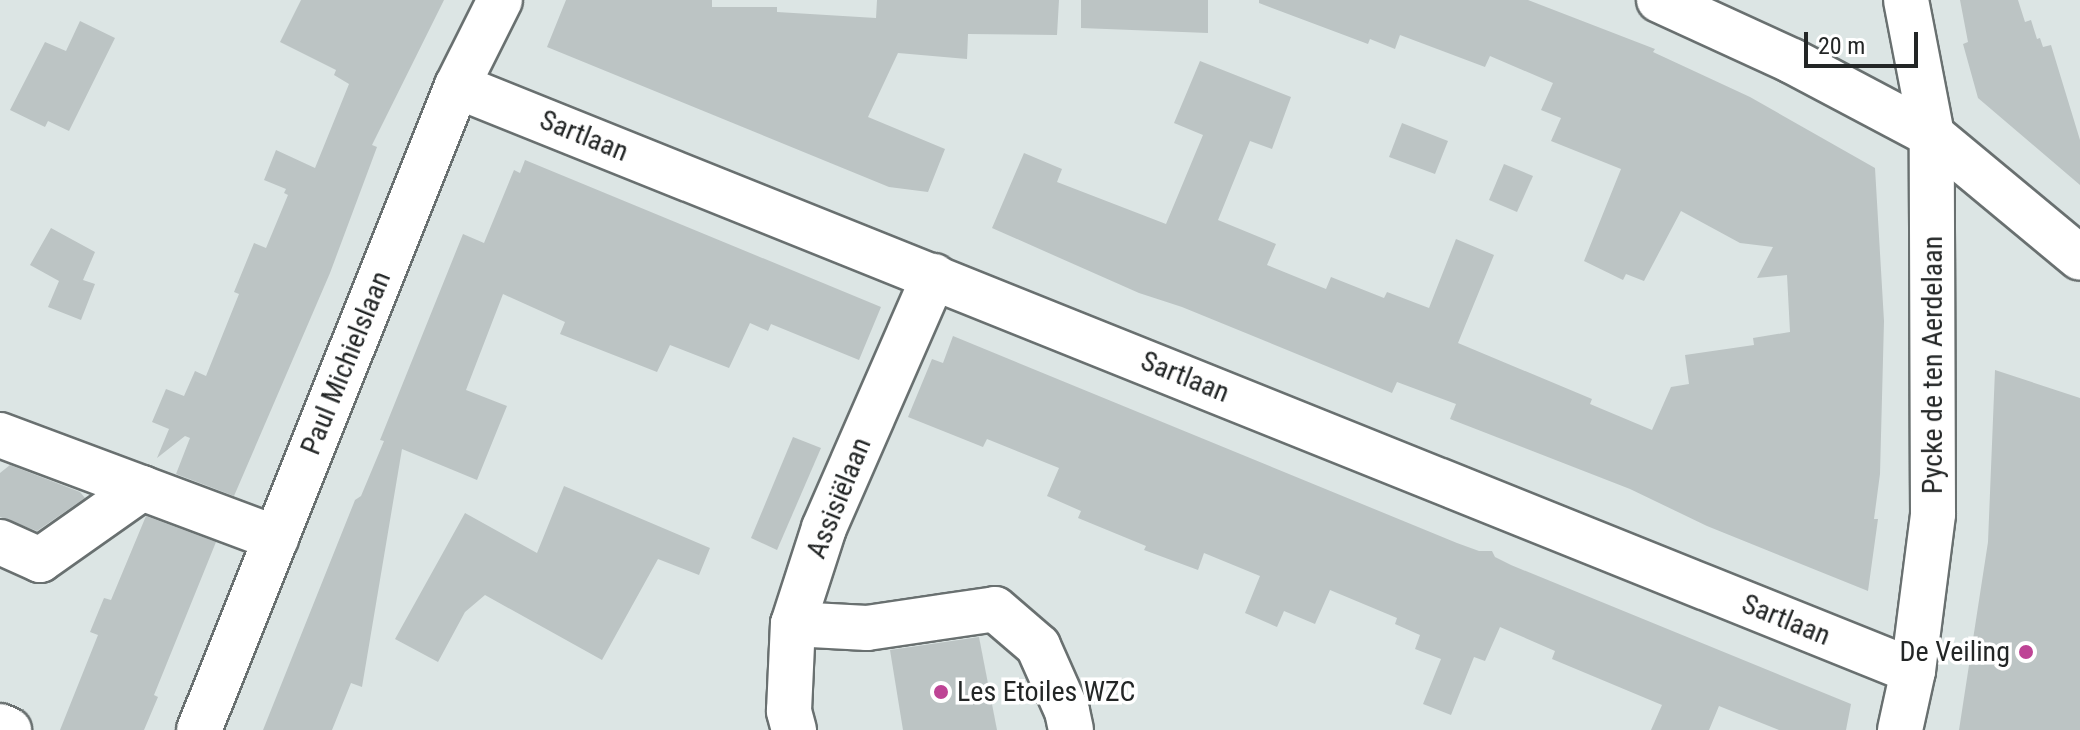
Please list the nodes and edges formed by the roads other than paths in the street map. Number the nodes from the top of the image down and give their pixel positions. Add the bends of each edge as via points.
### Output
1 (500, 0) edge
2 (1659, 0) edge
3 (1906, 0) edge
4 (457, 86) junction
5 (1932, 135) junction
6 (2080, 258) edge
7 (934, 276) junction
8 (0, 435) edge
9 (142, 488) junction
10 (276, 538) junction
11 (0, 542) edge
12 (793, 624) junction
13 (1913, 671) junction
14 (0, 726) edge
15 (9, 730) edge
16 (199, 730) edge
17 (794, 730) edge
18 (1071, 730) edge
19 (1900, 730) edge

1 - 4 street, Paul Michielslaan
2 - 5 street via 1792,61
3 - 5 street, Pycke de ten Aerdelaan
4 - 7 street, Sartlaan
4 - 10 street, Paul Michielslaan
5 - 6 street
5 - 13 street, Pycke de ten Aerdelaan via 1933,514
7 - 12 street, Assisiëlaan via 824,528
7 - 13 street, Sartlaan
8 - 9 street
9 - 10 street
9 - 11 street via 40,560
10 - 16 street, Paul Michielslaan
12 - 17 street, Assisiëlaan via 789,711
12 - 18 street via 867,628 995,609 1038,646
13 - 19 street, Pycke de ten Aerdelaan
14 - 15 street

